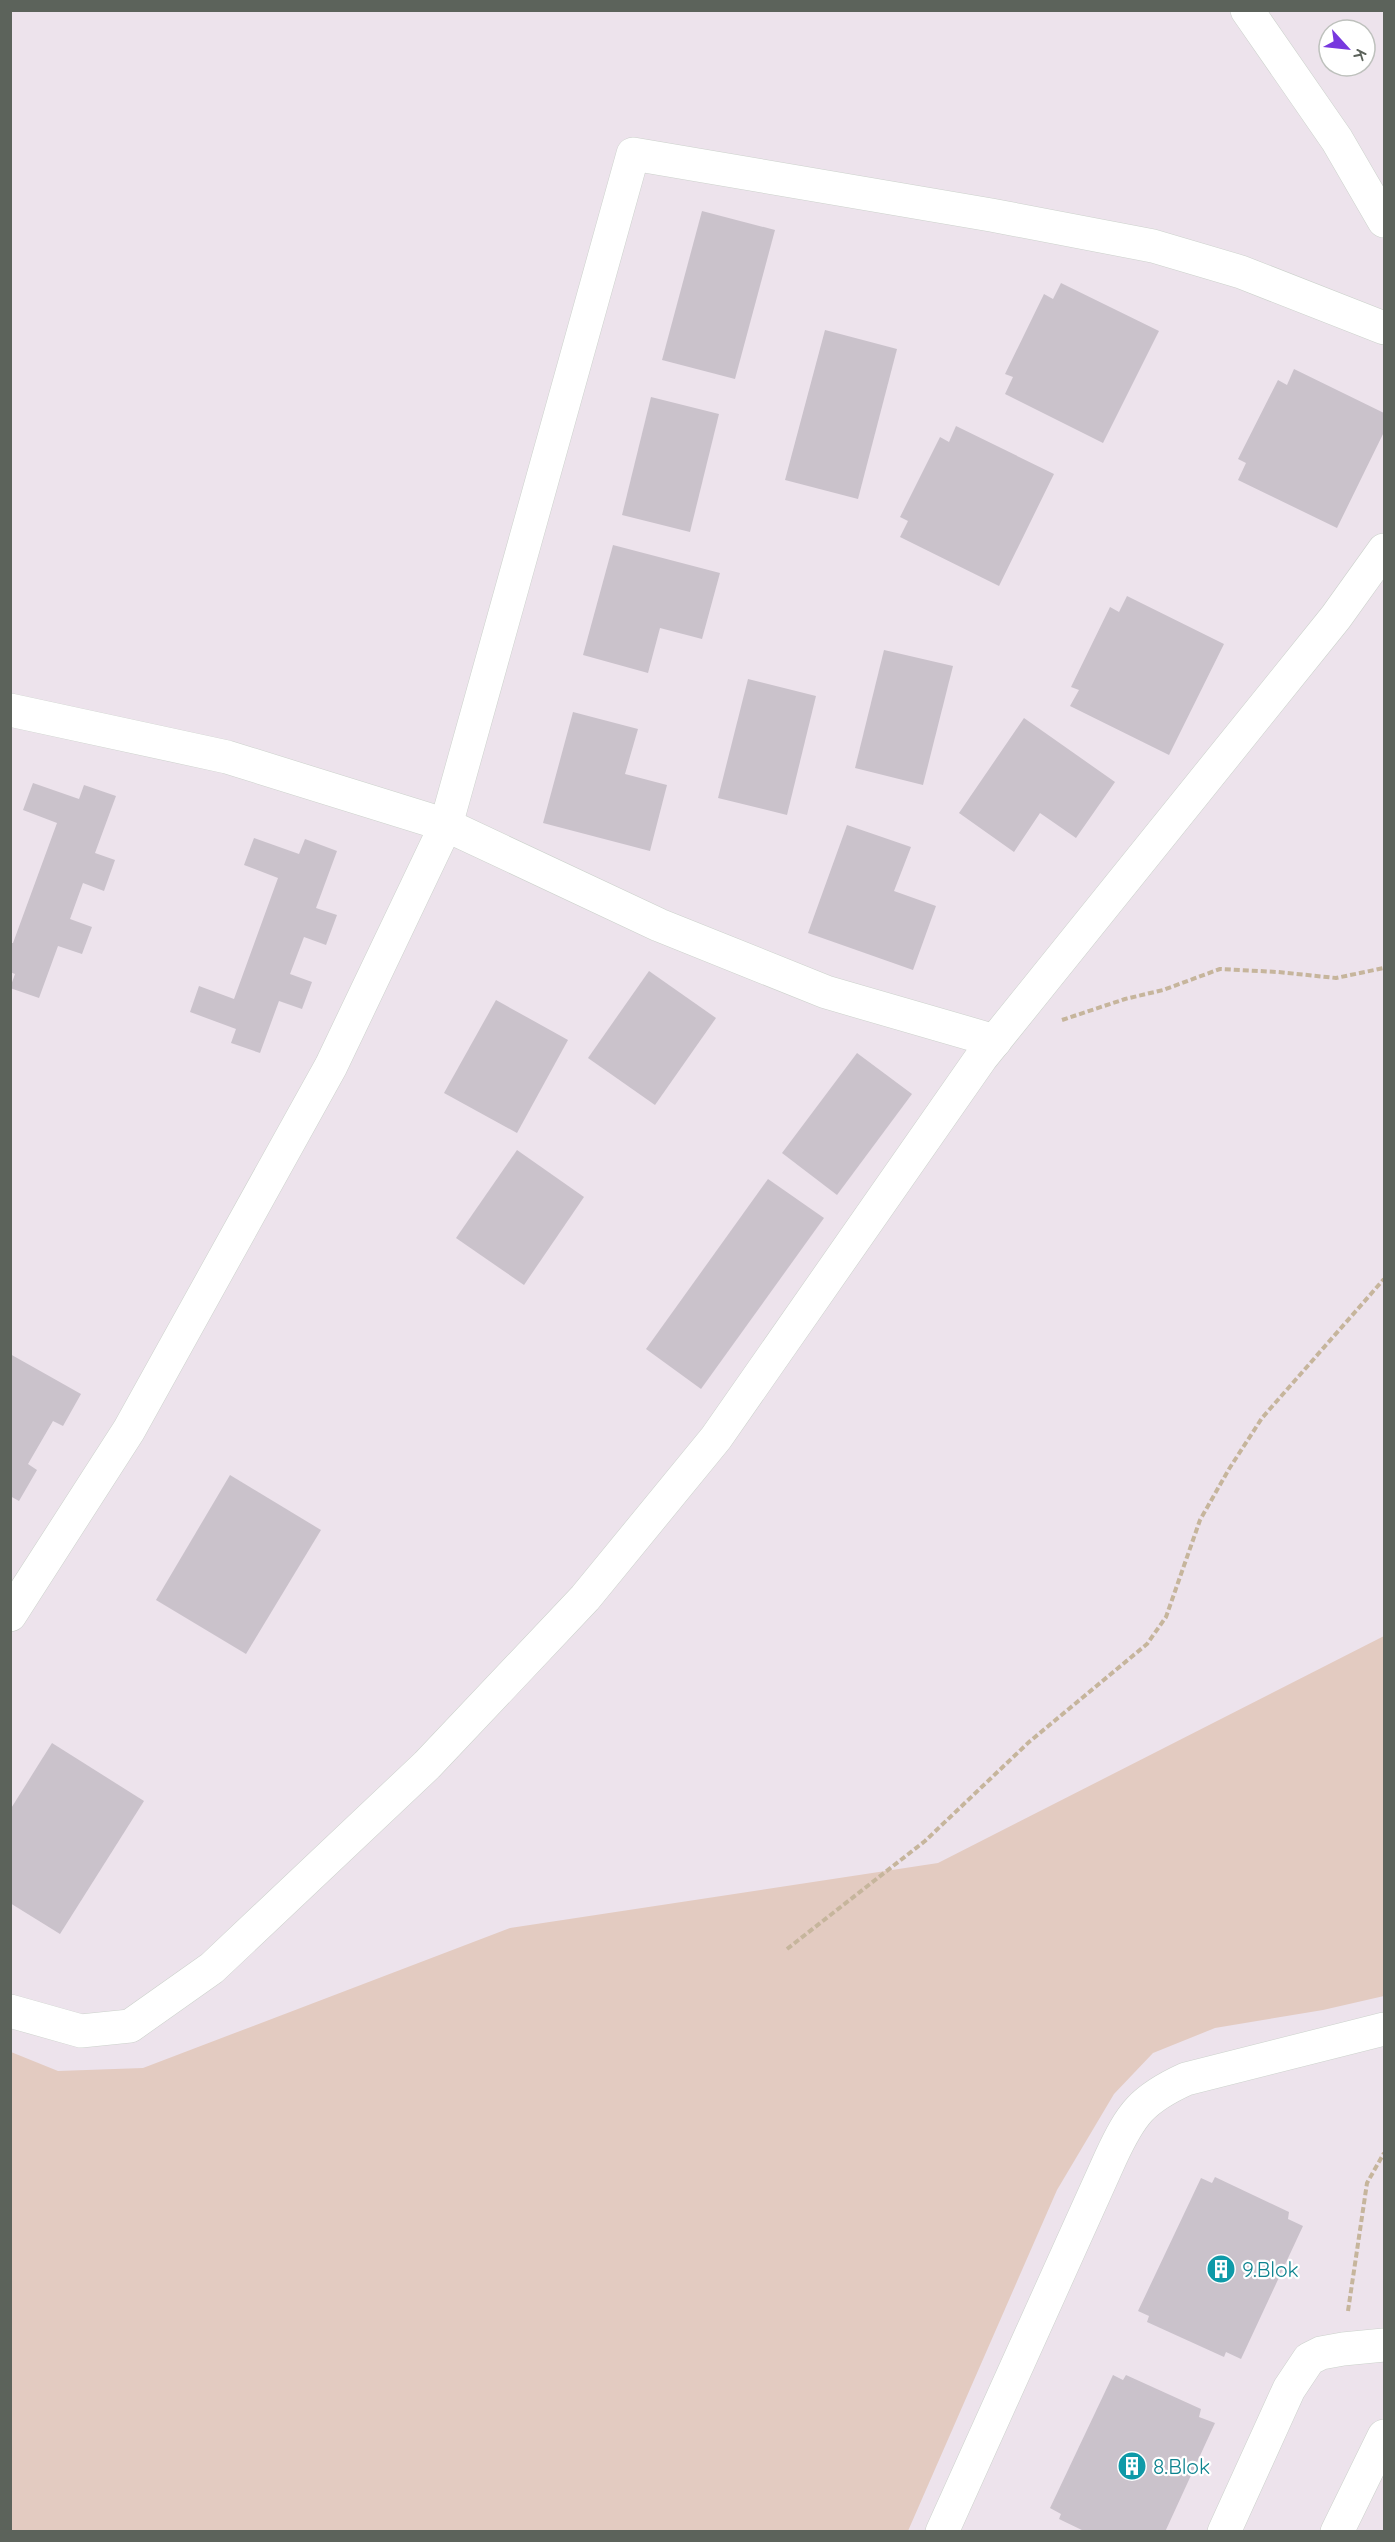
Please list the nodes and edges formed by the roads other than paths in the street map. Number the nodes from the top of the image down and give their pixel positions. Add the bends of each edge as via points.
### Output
1 (1247, 10) edge
2 (1384, 221) edge
3 (1384, 328) edge
4 (1384, 550) edge
5 (11, 710) edge
6 (446, 825) junction
7 (995, 1041) junction
8 (10, 1615) edge
9 (10, 2011) edge
10 (1384, 2029) edge
11 (1384, 2345) edge
12 (1384, 2436) edge
13 (942, 2532) edge
14 (1224, 2532) edge
15 (1337, 2532) edge

1 - 2 street via 1337,140
3 - 6 street via 1241,272 1153,246 633,154
4 - 7 street via 1336,617
5 - 6 street via 227,757
6 - 7 street via 659,925 826,992
6 - 8 street via 331,1066 129,1430
7 - 9 street via 716,1438 585,1598 427,1765 212,1968 130,2026 81,2031
10 - 13 street via 1186,2079 1146,2101 1111,2157
11 - 14 street via 1321,2353 1309,2359 1298,2373
12 - 15 street

